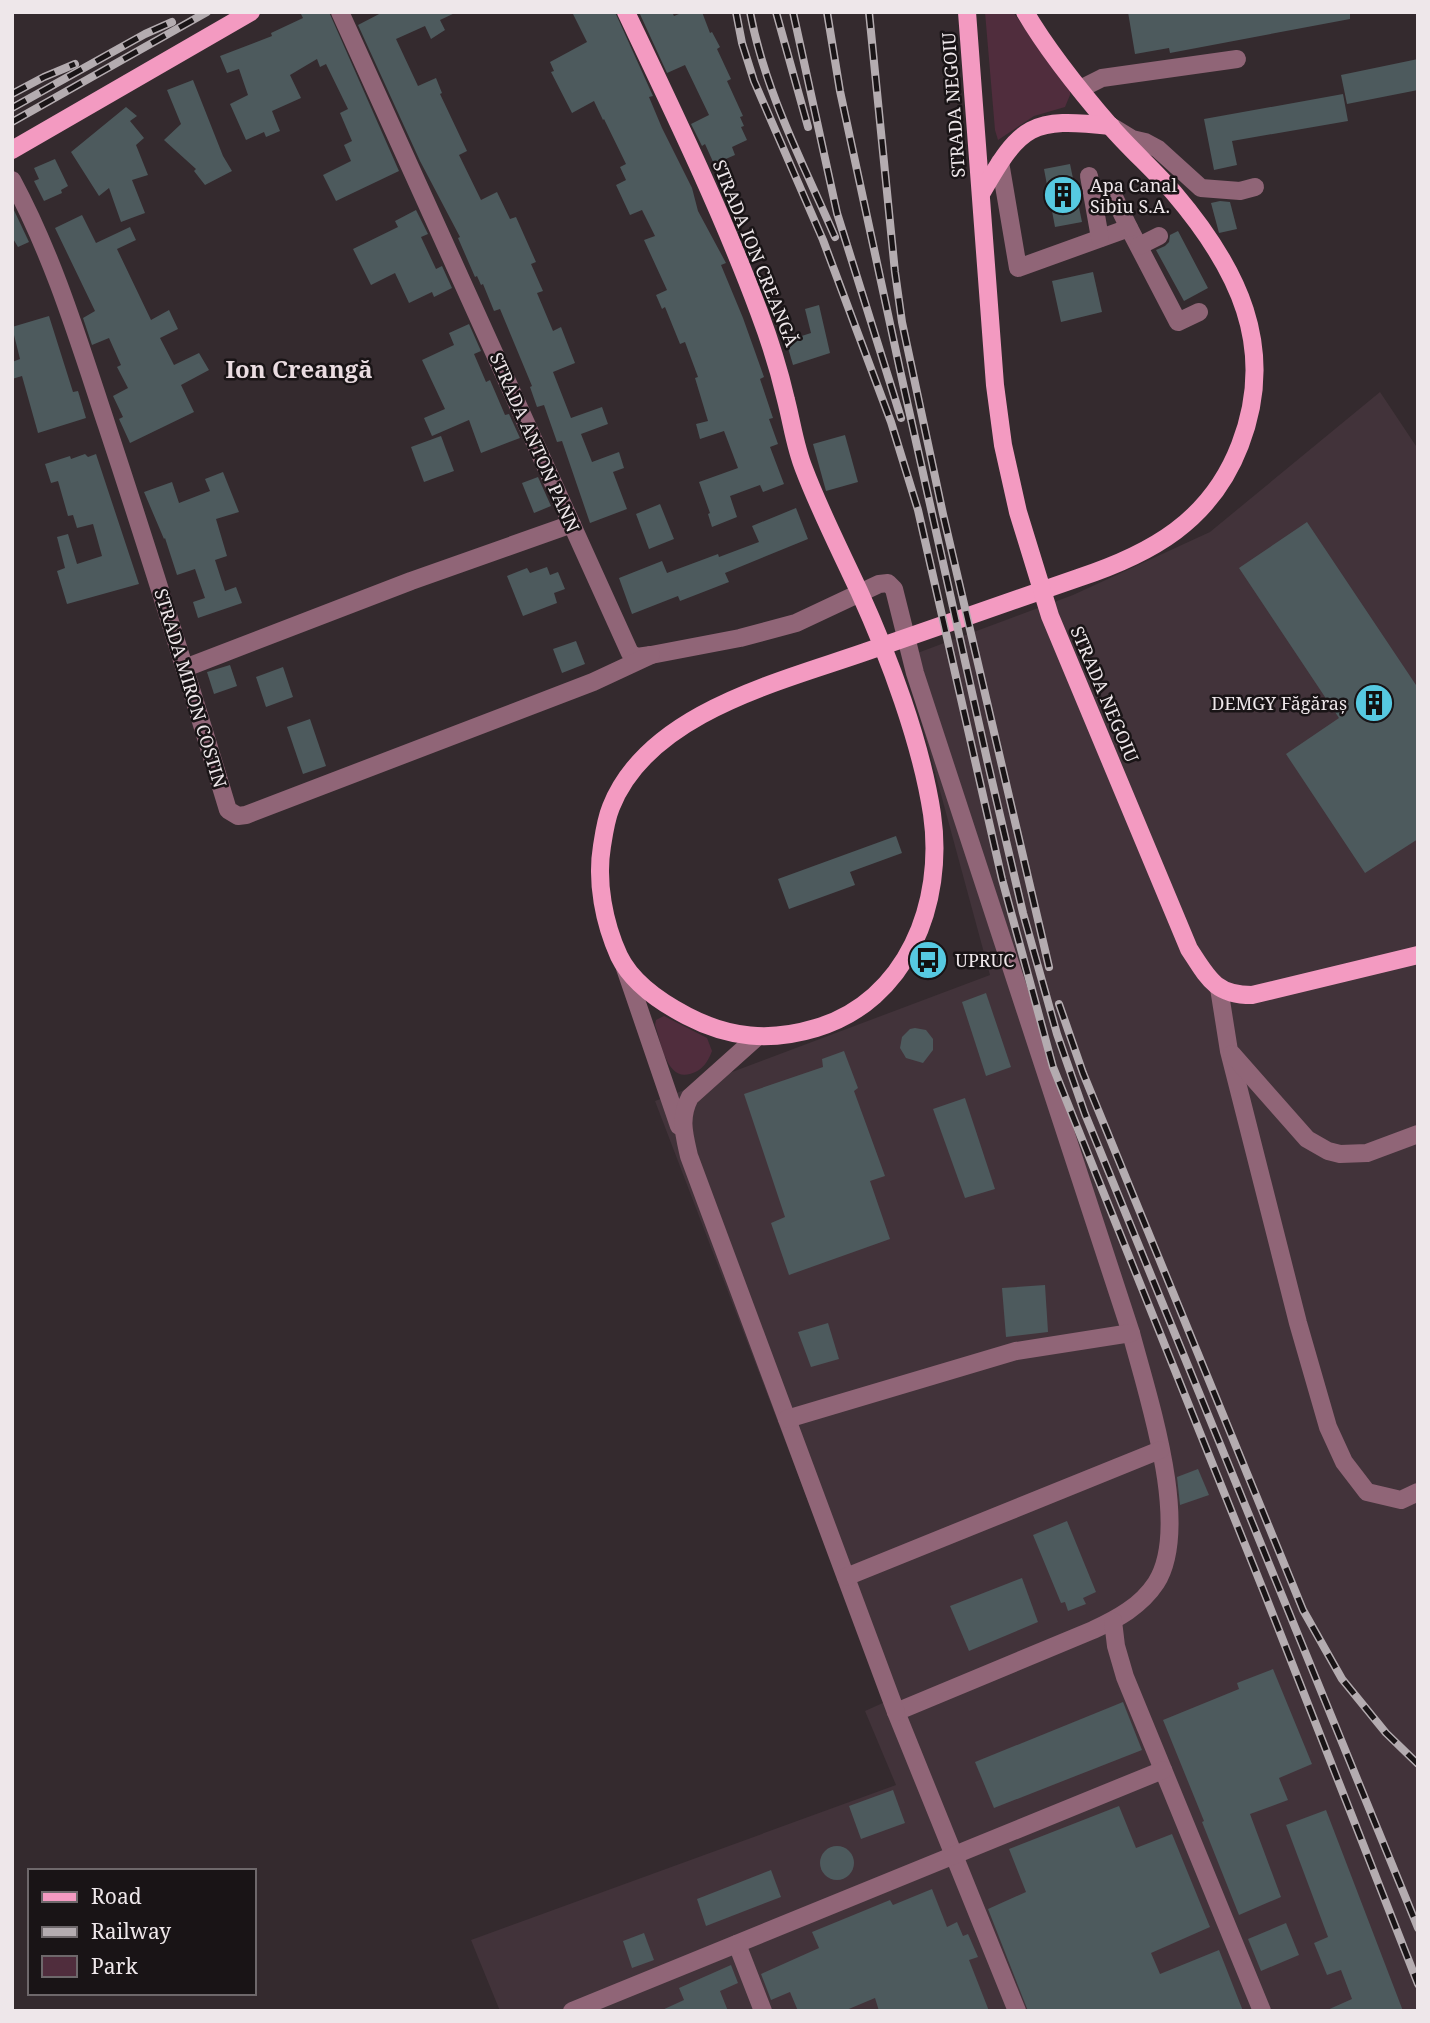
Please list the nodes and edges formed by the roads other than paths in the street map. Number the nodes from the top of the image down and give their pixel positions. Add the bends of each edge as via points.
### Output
1 (251, 12) edge
2 (340, 12) edge
3 (626, 12) edge
4 (967, 12) edge
5 (1025, 12) edge
6 (1237, 59) dead end
7 (1080, 89) junction
8 (1111, 126) junction
9 (12, 150) edge
10 (1000, 162) junction
11 (1089, 176) dead end
12 (12, 180) edge
13 (1255, 187) dead end
14 (981, 194) junction
15 (1113, 195) dead end
16 (1129, 228) junction
17 (1159, 236) dead end
18 (1100, 239) junction
19 (1139, 246) junction
20 (1199, 313) dead end
21 (572, 524) junction
22 (860, 594) junction
23 (651, 655) junction
24 (185, 668) junction
25 (1418, 955) edge
26 (625, 968) junction
27 (1219, 988) junction
28 (757, 1037) junction
29 (1229, 1051) junction
30 (1418, 1134) edge
31 (689, 1156) junction
32 (1131, 1333) junction
33 (787, 1419) junction
34 (1160, 1450) junction
35 (1418, 1492) edge
36 (846, 1577) junction
37 (1113, 1621) junction
38 (896, 1712) junction
39 (1163, 1770) junction
40 (954, 1856) junction
41 (737, 1944) junction
42 (572, 2011) edge
43 (763, 2011) edge
44 (1017, 2011) edge
45 (1262, 2011) edge

1 - 9 main road
2 - 21 street, STRADA ANTON PANN
3 - 22 main road, STRADA ION CREANGĂ via 734,247 777,363 801,461
4 - 14 main road, STRADA NEGOIU
5 - 7 main road
6 - 7 street via 1102,78
7 - 8 main road
8 - 10 main road, STRADA NEGOIU via 1045,125 1022,136
8 - 13 street via 1158,149 1201,187 1240,191
8 - 26 main road via 1200,226 1233,277 1250,324 1254,390 1248,422 1219,487 1176,532 1127,561 710,709 666,736 636,765 606,821 600,865 604,911
10 - 14 main road, STRADA NEGOIU
10 - 18 street via 1017,268
11 - 18 street
12 - 24 street, STRADA MIRON COSTIN via 46,249 67,307
14 - 27 main road, STRADA NEGOIU via 998,417 1033,564 1050,616 1171,908 1189,949
15 - 16 street
16 - 18 street
16 - 19 street
17 - 19 street
19 - 20 street via 1178,322
21 - 23 street, STRADA ANTON PANN via 630,653
21 - 24 street
22 - 23 street via 771,631
22 - 28 main road, STRADA ION CREANGĂ via 895,681 928,793 934,864 927,913 907,957 866,1003 849,1015 809,1030
22 - 32 street via 884,583 894,589 915,673
23 - 24 street, STRADA MIRON COSTIN via 580,687 238,816 228,810
25 - 27 main road via 1252,995 1234,995
26 - 28 main road, STRADA ION CREANGĂ via 654,996 685,1015 718,1030
26 - 31 street
27 - 29 street
28 - 31 street via 690,1097 682,1119
29 - 30 street via 1307,1139 1328,1151 1367,1153
29 - 35 street via 1328,1427 1344,1462 1367,1492 1401,1500
31 - 33 street
32 - 33 street via 1016,1351
32 - 34 street
33 - 36 street
34 - 36 street
34 - 37 street via 1169,1518 1163,1567 1143,1599
36 - 38 street
37 - 38 street
37 - 39 street via 1125,1677
38 - 40 street
39 - 40 street
39 - 45 street
40 - 41 street
40 - 44 street
41 - 42 street
41 - 43 street

